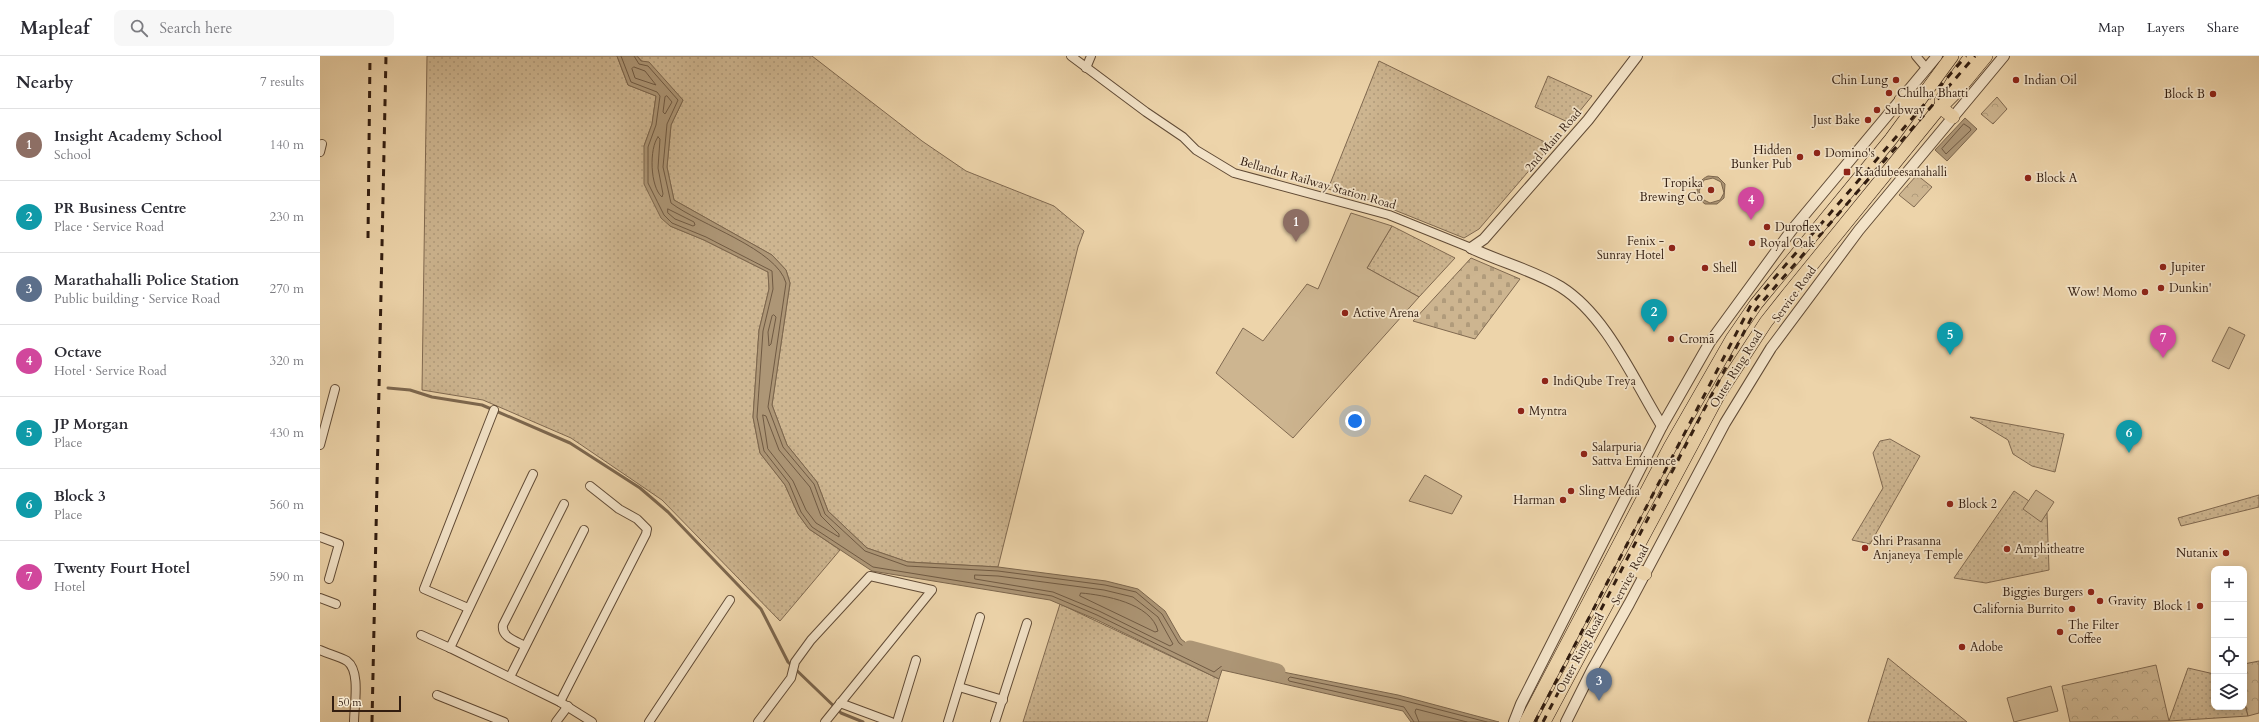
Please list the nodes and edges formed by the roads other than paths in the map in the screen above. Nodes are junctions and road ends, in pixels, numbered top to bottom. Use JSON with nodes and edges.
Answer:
{"nodes":[{"id":1,"x":1071,"y":56,"type":"edge"},
{"id":2,"x":1091,"y":56,"type":"edge"},
{"id":3,"x":1637,"y":56,"type":"edge"},
{"id":4,"x":1916,"y":56,"type":"edge"},
{"id":5,"x":1937,"y":56,"type":"edge"},
{"id":6,"x":1952,"y":56,"type":"edge"},
{"id":7,"x":1971,"y":56,"type":"edge"},
{"id":8,"x":1986,"y":56,"type":"edge"},
{"id":9,"x":2004,"y":56,"type":"edge"},
{"id":10,"x":1086,"y":68,"type":"junction"},
{"id":11,"x":1927,"y":69,"type":"junction"},
{"id":12,"x":1901,"y":100,"type":"junction"},
{"id":13,"x":1917,"y":102,"type":"junction"},
{"id":14,"x":1938,"y":109,"type":"junction"},
{"id":15,"x":1953,"y":117,"type":"junction"},
{"id":16,"x":1471,"y":248,"type":"junction"},
{"id":17,"x":335,"y":389,"type":"dead end"},
{"id":18,"x":494,"y":410,"type":"dead end"},
{"id":19,"x":1662,"y":426,"type":"junction"},
{"id":20,"x":320,"y":445,"type":"edge"},
{"id":21,"x":533,"y":474,"type":"dead end"},
{"id":22,"x":590,"y":486,"type":"dead end"},
{"id":23,"x":564,"y":504,"type":"dead end"},
{"id":24,"x":584,"y":530,"type":"dead end"},
{"id":25,"x":320,"y":537,"type":"edge"},
{"id":26,"x":1627,"y":566,"type":"junction"},
{"id":27,"x":1645,"y":574,"type":"junction"},
{"id":28,"x":329,"y":579,"type":"dead end"},
{"id":29,"x":320,"y":598,"type":"edge"},
{"id":30,"x":730,"y":600,"type":"dead end"},
{"id":31,"x":336,"y":604,"type":"dead end"},
{"id":32,"x":468,"y":608,"type":"junction"},
{"id":33,"x":980,"y":617,"type":"dead end"},
{"id":34,"x":1027,"y":623,"type":"dead end"},
{"id":35,"x":421,"y":635,"type":"dead end"},
{"id":36,"x":526,"y":646,"type":"junction"},
{"id":37,"x":450,"y":648,"type":"junction"},
{"id":38,"x":320,"y":650,"type":"edge"},
{"id":39,"x":916,"y":660,"type":"dead end"},
{"id":40,"x":510,"y":677,"type":"junction"},
{"id":41,"x":959,"y":687,"type":"junction"},
{"id":42,"x":437,"y":695,"type":"dead end"},
{"id":43,"x":1003,"y":700,"type":"junction"},
{"id":44,"x":564,"y":704,"type":"junction"},
{"id":45,"x":840,"y":704,"type":"junction"},
{"id":46,"x":354,"y":722,"type":"edge"},
{"id":47,"x":504,"y":722,"type":"edge"},
{"id":48,"x":556,"y":722,"type":"edge"},
{"id":49,"x":592,"y":722,"type":"edge"},
{"id":50,"x":649,"y":722,"type":"edge"},
{"id":51,"x":758,"y":722,"type":"edge"},
{"id":52,"x":825,"y":722,"type":"edge"},
{"id":53,"x":891,"y":722,"type":"edge"},
{"id":54,"x":897,"y":722,"type":"edge"},
{"id":55,"x":948,"y":722,"type":"edge"},
{"id":56,"x":995,"y":722,"type":"edge"},
{"id":57,"x":1514,"y":722,"type":"edge"},
{"id":58,"x":1526,"y":722,"type":"edge"},
{"id":59,"x":1544,"y":722,"type":"edge"},
{"id":60,"x":1566,"y":722,"type":"edge"}],
"edges":[{"from":1,"to":10,"type":"street","name":"Bellandur Railway Station Road"},
{"from":2,"to":10,"type":"street"},
{"from":3,"to":16,"type":"street","name":"2nd Main Road"},
{"from":4,"to":11,"type":"street"},
{"from":5,"to":11,"type":"street"},
{"from":6,"to":13,"type":"highway","name":"Outer Ring Road"},
{"from":7,"to":14,"type":"highway"},
{"from":8,"to":14,"type":"highway","name":"Outer Ring Road"},
{"from":9,"to":15,"type":"street","name":"Service Road"},
{"from":10,"to":16,"type":"street","name":"Bellandur Railway Station Road"},
{"from":11,"to":12,"type":"street"},
{"from":12,"to":13,"type":"highway"},
{"from":12,"to":19,"type":"street"},
{"from":13,"to":58,"type":"highway","name":"Outer Ring Road"},
{"from":14,"to":15,"type":"highway"},
{"from":14,"to":26,"type":"highway","name":"Outer Ring Road"},
{"from":15,"to":27,"type":"street","name":"Service Road"},
{"from":16,"to":19,"type":"street"},
{"from":17,"to":20,"type":"street"},
{"from":18,"to":32,"type":"street"},
{"from":19,"to":57,"type":"street"},
{"from":21,"to":32,"type":"street"},
{"from":22,"to":44,"type":"street"},
{"from":23,"to":36,"type":"street"},
{"from":24,"to":36,"type":"street"},
{"from":25,"to":28,"type":"street"},
{"from":26,"to":27,"type":"highway"},
{"from":26,"to":59,"type":"highway","name":"Outer Ring Road"},
{"from":27,"to":60,"type":"street","name":"Service Road"},
{"from":29,"to":31,"type":"street"},
{"from":30,"to":50,"type":"street"},
{"from":32,"to":37,"type":"street"},
{"from":33,"to":41,"type":"street"},
{"from":34,"to":43,"type":"street"},
{"from":35,"to":37,"type":"street"},
{"from":36,"to":40,"type":"street"},
{"from":37,"to":40,"type":"street"},
{"from":38,"to":46,"type":"street"},
{"from":39,"to":54,"type":"street"},
{"from":40,"to":44,"type":"street"},
{"from":41,"to":43,"type":"street"},
{"from":41,"to":55,"type":"street"},
{"from":42,"to":47,"type":"street"},
{"from":43,"to":56,"type":"street"},
{"from":44,"to":48,"type":"street"},
{"from":44,"to":49,"type":"street"},
{"from":45,"to":51,"type":"street"},
{"from":45,"to":52,"type":"street"},
{"from":45,"to":53,"type":"street"}]}
